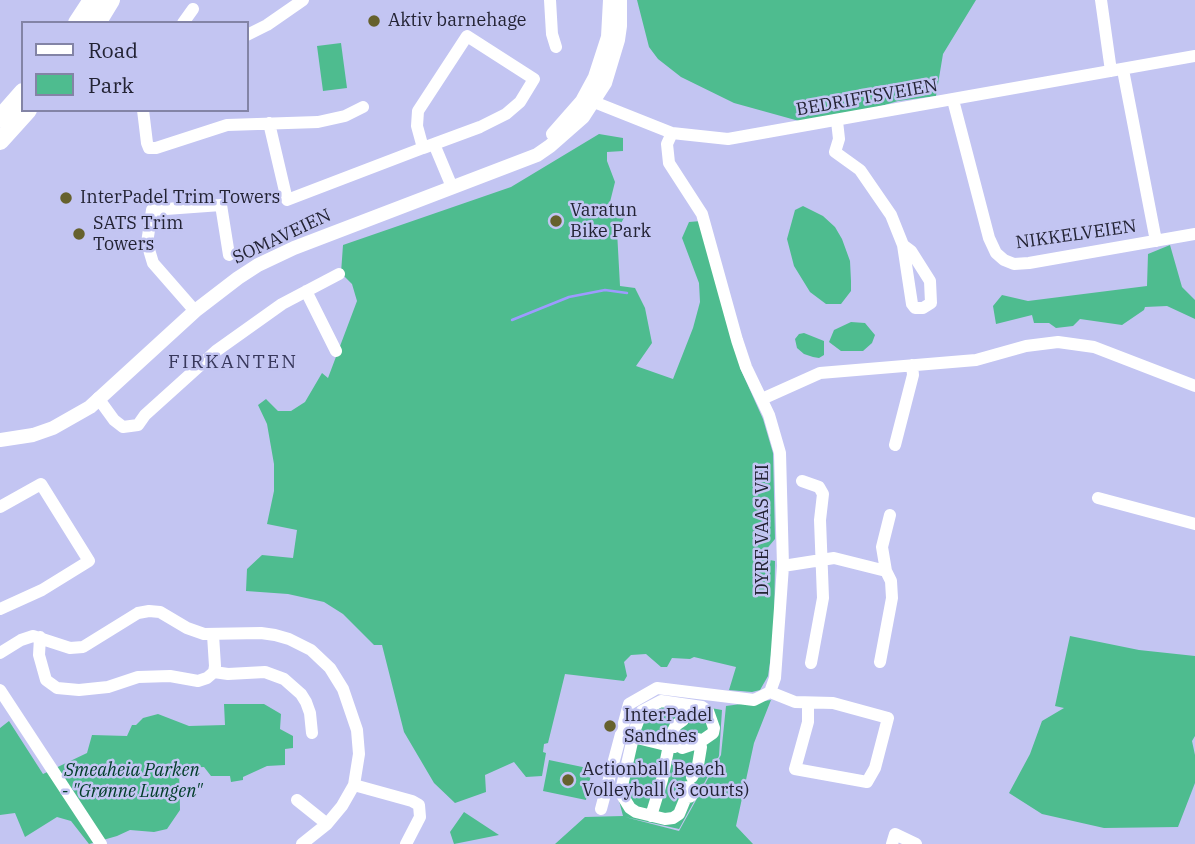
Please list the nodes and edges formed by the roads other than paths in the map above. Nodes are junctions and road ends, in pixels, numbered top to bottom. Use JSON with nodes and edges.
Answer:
{"nodes":[{"id":1,"x":92,"y":0,"type":"edge"},
{"id":2,"x":111,"y":0,"type":"edge"},
{"id":3,"x":303,"y":0,"type":"edge"},
{"id":4,"x":550,"y":0,"type":"edge"},
{"id":5,"x":610,"y":0,"type":"edge"},
{"id":6,"x":620,"y":0,"type":"edge"},
{"id":7,"x":1101,"y":0,"type":"edge"},
{"id":8,"x":194,"y":9,"type":"dead end"},
{"id":9,"x":78,"y":21,"type":"edge"},
{"id":10,"x":98,"y":21,"type":"edge"},
{"id":11,"x":185,"y":21,"type":"edge"},
{"id":12,"x":248,"y":35,"type":"edge"},
{"id":13,"x":556,"y":47,"type":"dead end"},
{"id":14,"x":1195,"y":56,"type":"edge"},
{"id":15,"x":1117,"y":71,"type":"junction"},
{"id":16,"x":21,"y":94,"type":"edge"},
{"id":17,"x":594,"y":94,"type":"junction"},
{"id":18,"x":953,"y":100,"type":"junction"},
{"id":19,"x":363,"y":107,"type":"dead end"},
{"id":20,"x":26,"y":112,"type":"edge"},
{"id":21,"x":143,"y":112,"type":"edge"},
{"id":22,"x":0,"y":118,"type":"edge"},
{"id":23,"x":836,"y":121,"type":"junction"},
{"id":24,"x":269,"y":123,"type":"junction"},
{"id":25,"x":672,"y":133,"type":"junction"},
{"id":26,"x":0,"y":141,"type":"edge"},
{"id":27,"x":428,"y":146,"type":"junction"},
{"id":28,"x":453,"y":187,"type":"junction"},
{"id":29,"x":1195,"y":234,"type":"edge"},
{"id":30,"x":1156,"y":241,"type":"junction"},
{"id":31,"x":903,"y":245,"type":"dead end"},
{"id":32,"x":229,"y":255,"type":"dead end"},
{"id":33,"x":339,"y":274,"type":"dead end"},
{"id":34,"x":306,"y":290,"type":"junction"},
{"id":35,"x":195,"y":311,"type":"junction"},
{"id":36,"x":336,"y":351,"type":"dead end"},
{"id":37,"x":912,"y":365,"type":"junction"},
{"id":38,"x":1195,"y":386,"type":"edge"},
{"id":39,"x":98,"y":398,"type":"junction"},
{"id":40,"x":762,"y":399,"type":"junction"},
{"id":41,"x":0,"y":432,"type":"edge"},
{"id":42,"x":0,"y":440,"type":"edge"},
{"id":43,"x":895,"y":445,"type":"dead end"},
{"id":44,"x":802,"y":481,"type":"dead end"},
{"id":45,"x":1098,"y":498,"type":"dead end"},
{"id":46,"x":0,"y":507,"type":"edge"},
{"id":47,"x":890,"y":515,"type":"dead end"},
{"id":48,"x":1195,"y":524,"type":"edge"},
{"id":49,"x":822,"y":560,"type":"junction"},
{"id":50,"x":783,"y":566,"type":"junction"},
{"id":51,"x":886,"y":571,"type":"junction"},
{"id":52,"x":0,"y":609,"type":"edge"},
{"id":53,"x":213,"y":635,"type":"junction"},
{"id":54,"x":40,"y":637,"type":"junction"},
{"id":55,"x":0,"y":653,"type":"edge"},
{"id":56,"x":880,"y":662,"type":"dead end"},
{"id":57,"x":811,"y":663,"type":"dead end"},
{"id":58,"x":214,"y":672,"type":"junction"},
{"id":59,"x":0,"y":690,"type":"edge"},
{"id":60,"x":770,"y":692,"type":"junction"},
{"id":61,"x":808,"y":703,"type":"junction"},
{"id":62,"x":687,"y":705,"type":"junction"},
{"id":63,"x":312,"y":733,"type":"dead end"},
{"id":64,"x":633,"y":737,"type":"junction"},
{"id":65,"x":701,"y":742,"type":"junction"},
{"id":66,"x":673,"y":748,"type":"junction"},
{"id":67,"x":354,"y":785,"type":"junction"},
{"id":68,"x":660,"y":786,"type":"junction"},
{"id":69,"x":687,"y":788,"type":"junction"},
{"id":70,"x":297,"y":800,"type":"dead end"},
{"id":71,"x":601,"y":809,"type":"dead end"},
{"id":72,"x":652,"y":816,"type":"junction"},
{"id":73,"x":327,"y":824,"type":"junction"},
{"id":74,"x":101,"y":844,"type":"edge"},
{"id":75,"x":302,"y":844,"type":"edge"},
{"id":76,"x":406,"y":844,"type":"edge"},
{"id":77,"x":892,"y":844,"type":"edge"},
{"id":78,"x":916,"y":844,"type":"edge"}],
"edges":[{"from":1,"to":9,"type":"highway"},
{"from":2,"to":10,"type":"highway"},
{"from":3,"to":12,"type":"street"},
{"from":4,"to":13,"type":"street"},
{"from":5,"to":17,"type":"main road","name":"SOMAVEIEN"},
{"from":6,"to":17,"type":"main road","name":"SOMAVEIEN"},
{"from":7,"to":15,"type":"street"},
{"from":8,"to":11,"type":"street"},
{"from":14,"to":15,"type":"street","name":"BEDRIFTSVEIEN"},
{"from":15,"to":18,"type":"street","name":"BEDRIFTSVEIEN"},
{"from":15,"to":30,"type":"street","name":"NIKKELVEIEN"},
{"from":16,"to":22,"type":"highway"},
{"from":17,"to":25,"type":"street","name":"BEDRIFTSVEIEN"},
{"from":17,"to":28,"type":"main road","name":"SOMAVEIEN"},
{"from":18,"to":23,"type":"street","name":"BEDRIFTSVEIEN"},
{"from":18,"to":30,"type":"street","name":"NIKKELVEIEN"},
{"from":19,"to":24,"type":"street"},
{"from":20,"to":26,"type":"highway"},
{"from":21,"to":24,"type":"street"},
{"from":23,"to":25,"type":"street","name":"BEDRIFTSVEIEN"},
{"from":23,"to":31,"type":"street"},
{"from":24,"to":27,"type":"street"},
{"from":25,"to":40,"type":"street","name":"DYRE VAAS VEI"},
{"from":27,"to":27,"type":"street"},
{"from":27,"to":28,"type":"street"},
{"from":28,"to":35,"type":"main road","name":"SOMAVEIEN"},
{"from":29,"to":30,"type":"street","name":"NIKKELVEIEN"},
{"from":32,"to":35,"type":"street"},
{"from":33,"to":34,"type":"street"},
{"from":34,"to":36,"type":"street"},
{"from":34,"to":39,"type":"street"},
{"from":35,"to":39,"type":"main road","name":"SOMAVEIEN"},
{"from":37,"to":38,"type":"street"},
{"from":37,"to":40,"type":"street"},
{"from":37,"to":43,"type":"street"},
{"from":39,"to":41,"type":"main road","name":"SOMAVEIEN"},
{"from":39,"to":42,"type":"main road","name":"SOMAVEIEN"},
{"from":40,"to":50,"type":"street","name":"DYRE VAAS VEI"},
{"from":44,"to":49,"type":"street"},
{"from":45,"to":48,"type":"street"},
{"from":46,"to":52,"type":"street"},
{"from":47,"to":51,"type":"street"},
{"from":49,"to":50,"type":"street"},
{"from":49,"to":51,"type":"street"},
{"from":49,"to":57,"type":"street"},
{"from":50,"to":60,"type":"street","name":"DYRE VAAS VEI"},
{"from":51,"to":56,"type":"street"},
{"from":53,"to":54,"type":"street"},
{"from":53,"to":58,"type":"street"},
{"from":53,"to":67,"type":"street"},
{"from":54,"to":55,"type":"street"},
{"from":54,"to":58,"type":"street"},
{"from":58,"to":63,"type":"street"},
{"from":59,"to":74,"type":"street"},
{"from":60,"to":61,"type":"street"},
{"from":60,"to":71,"type":"street"},
{"from":61,"to":61,"type":"street"},
{"from":62,"to":64,"type":"street"},
{"from":62,"to":65,"type":"street"},
{"from":62,"to":66,"type":"street"},
{"from":64,"to":66,"type":"street"},
{"from":64,"to":72,"type":"street"},
{"from":65,"to":66,"type":"street"},
{"from":65,"to":69,"type":"street"},
{"from":66,"to":68,"type":"street"},
{"from":67,"to":73,"type":"street"},
{"from":67,"to":76,"type":"street"},
{"from":68,"to":69,"type":"street"},
{"from":68,"to":72,"type":"street"},
{"from":69,"to":72,"type":"street"},
{"from":70,"to":73,"type":"street"},
{"from":73,"to":75,"type":"street"},
{"from":77,"to":78,"type":"street"}]}
